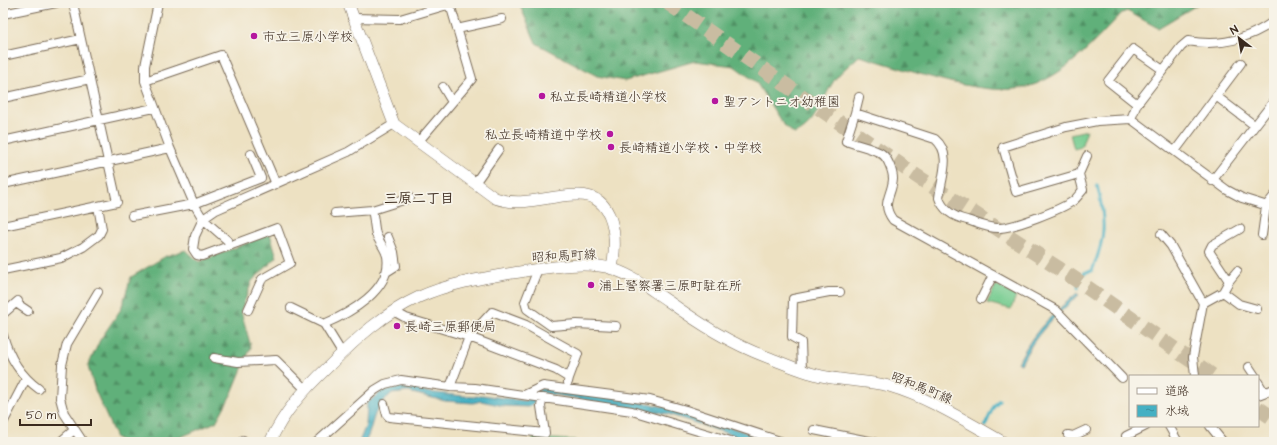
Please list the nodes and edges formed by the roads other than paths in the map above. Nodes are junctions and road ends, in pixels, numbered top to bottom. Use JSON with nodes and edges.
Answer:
{"nodes":[{"id":1,"x":56,"y":3,"type":"edge"},
{"id":2,"x":73,"y":3,"type":"edge"},
{"id":3,"x":158,"y":3,"type":"edge"},
{"id":4,"x":348,"y":3,"type":"edge"},
{"id":5,"x":449,"y":4,"type":"edge"},
{"id":6,"x":3,"y":14,"type":"edge"},
{"id":7,"x":352,"y":18,"type":"junction"},
{"id":8,"x":502,"y":19,"type":"dead end"},
{"id":9,"x":1274,"y":21,"type":"edge"},
{"id":10,"x":457,"y":29,"type":"junction"},
{"id":11,"x":81,"y":39,"type":"junction"},
{"id":12,"x":3,"y":56,"type":"edge"},
{"id":13,"x":1241,"y":63,"type":"dead end"},
{"id":14,"x":1163,"y":70,"type":"junction"},
{"id":15,"x":90,"y":79,"type":"junction"},
{"id":16,"x":145,"y":81,"type":"junction"},
{"id":17,"x":443,"y":87,"type":"dead end"},
{"id":18,"x":1216,"y":96,"type":"junction"},
{"id":19,"x":859,"y":97,"type":"dead end"},
{"id":20,"x":3,"y":98,"type":"edge"},
{"id":21,"x":1274,"y":101,"type":"edge"},
{"id":22,"x":452,"y":102,"type":"junction"},
{"id":23,"x":1137,"y":104,"type":"junction"},
{"id":24,"x":154,"y":108,"type":"junction"},
{"id":25,"x":1271,"y":112,"type":"edge"},
{"id":26,"x":855,"y":113,"type":"junction"},
{"id":27,"x":1131,"y":119,"type":"junction"},
{"id":28,"x":99,"y":120,"type":"junction"},
{"id":29,"x":394,"y":124,"type":"junction"},
{"id":30,"x":1254,"y":125,"type":"junction"},
{"id":31,"x":3,"y":141,"type":"edge"},
{"id":32,"x":419,"y":141,"type":"junction"},
{"id":33,"x":170,"y":148,"type":"junction"},
{"id":34,"x":499,"y":149,"type":"dead end"},
{"id":35,"x":1175,"y":150,"type":"junction"},
{"id":36,"x":251,"y":154,"type":"dead end"},
{"id":37,"x":1087,"y":156,"type":"dead end"},
{"id":38,"x":109,"y":161,"type":"junction"},
{"id":39,"x":1079,"y":174,"type":"junction"},
{"id":40,"x":1212,"y":181,"type":"junction"},
{"id":41,"x":475,"y":183,"type":"junction"},
{"id":42,"x":3,"y":184,"type":"edge"},
{"id":43,"x":276,"y":184,"type":"junction"},
{"id":44,"x":1274,"y":196,"type":"edge"},
{"id":45,"x":410,"y":198,"type":"dead end"},
{"id":46,"x":194,"y":204,"type":"junction"},
{"id":47,"x":98,"y":206,"type":"junction"},
{"id":48,"x":1270,"y":207,"type":"edge"},
{"id":49,"x":372,"y":210,"type":"junction"},
{"id":50,"x":335,"y":213,"type":"dead end"},
{"id":51,"x":132,"y":216,"type":"dead end"},
{"id":52,"x":203,"y":219,"type":"junction"},
{"id":53,"x":3,"y":226,"type":"edge"},
{"id":54,"x":1240,"y":229,"type":"dead end"},
{"id":55,"x":1161,"y":234,"type":"dead end"},
{"id":56,"x":1262,"y":235,"type":"dead end"},
{"id":57,"x":388,"y":237,"type":"dead end"},
{"id":58,"x":227,"y":240,"type":"dead end"},
{"id":59,"x":538,"y":269,"type":"junction"},
{"id":60,"x":612,"y":269,"type":"junction"},
{"id":61,"x":3,"y":270,"type":"edge"},
{"id":62,"x":1237,"y":271,"type":"dead end"},
{"id":63,"x":385,"y":273,"type":"junction"},
{"id":64,"x":993,"y":276,"type":"junction"},
{"id":65,"x":1229,"y":281,"type":"junction"},
{"id":66,"x":98,"y":292,"type":"dead end"},
{"id":67,"x":840,"y":292,"type":"dead end"},
{"id":68,"x":1224,"y":292,"type":"junction"},
{"id":69,"x":981,"y":298,"type":"dead end"},
{"id":70,"x":1203,"y":303,"type":"junction"},
{"id":71,"x":291,"y":308,"type":"dead end"},
{"id":72,"x":1257,"y":309,"type":"dead end"},
{"id":73,"x":248,"y":310,"type":"dead end"},
{"id":74,"x":28,"y":311,"type":"dead end"},
{"id":75,"x":393,"y":311,"type":"junction"},
{"id":76,"x":3,"y":314,"type":"edge"},
{"id":77,"x":324,"y":324,"type":"junction"},
{"id":78,"x":616,"y":326,"type":"dead end"},
{"id":79,"x":3,"y":335,"type":"edge"},
{"id":80,"x":469,"y":337,"type":"junction"},
{"id":81,"x":342,"y":353,"type":"junction"},
{"id":82,"x":214,"y":358,"type":"dead end"},
{"id":83,"x":1249,"y":367,"type":"dead end"},
{"id":84,"x":802,"y":370,"type":"junction"},
{"id":85,"x":1195,"y":375,"type":"edge"},
{"id":86,"x":1254,"y":375,"type":"edge"},
{"id":87,"x":569,"y":378,"type":"junction"},
{"id":88,"x":1122,"y":378,"type":"dead end"},
{"id":89,"x":26,"y":379,"type":"junction"},
{"id":90,"x":450,"y":387,"type":"junction"},
{"id":91,"x":568,"y":388,"type":"junction"},
{"id":92,"x":1274,"y":388,"type":"edge"},
{"id":93,"x":305,"y":389,"type":"junction"},
{"id":94,"x":39,"y":390,"type":"dead end"},
{"id":95,"x":1261,"y":394,"type":"edge"},
{"id":96,"x":527,"y":396,"type":"junction"},
{"id":97,"x":542,"y":398,"type":"junction"},
{"id":98,"x":384,"y":404,"type":"dead end"},
{"id":99,"x":3,"y":423,"type":"edge"},
{"id":100,"x":1144,"y":427,"type":"edge"},
{"id":101,"x":1170,"y":427,"type":"edge"},
{"id":102,"x":1211,"y":427,"type":"edge"},
{"id":103,"x":74,"y":430,"type":"junction"},
{"id":104,"x":814,"y":430,"type":"dead end"},
{"id":105,"x":1086,"y":430,"type":"dead end"},
{"id":106,"x":1071,"y":438,"type":"edge"},
{"id":107,"x":60,"y":442,"type":"edge"},
{"id":108,"x":83,"y":442,"type":"edge"},
{"id":109,"x":270,"y":442,"type":"edge"},
{"id":110,"x":317,"y":442,"type":"edge"},
{"id":111,"x":734,"y":442,"type":"edge"},
{"id":112,"x":784,"y":442,"type":"edge"},
{"id":113,"x":874,"y":442,"type":"edge"},
{"id":114,"x":1003,"y":442,"type":"edge"},
{"id":115,"x":1128,"y":442,"type":"edge"},
{"id":116,"x":1178,"y":442,"type":"edge"},
{"id":117,"x":1224,"y":442,"type":"edge"}],
"edges":[{"from":1,"to":6,"type":"street"},
{"from":2,"to":11,"type":"street"},
{"from":3,"to":16,"type":"street"},
{"from":4,"to":7,"type":"main road"},
{"from":5,"to":7,"type":"street"},
{"from":5,"to":10,"type":"street"},
{"from":7,"to":29,"type":"main road"},
{"from":8,"to":10,"type":"street"},
{"from":9,"to":14,"type":"street"},
{"from":10,"to":22,"type":"street"},
{"from":11,"to":12,"type":"street"},
{"from":11,"to":15,"type":"street"},
{"from":13,"to":18,"type":"street"},
{"from":14,"to":23,"type":"street"},
{"from":14,"to":23,"type":"street"},
{"from":15,"to":20,"type":"street"},
{"from":15,"to":28,"type":"street"},
{"from":16,"to":24,"type":"street"},
{"from":16,"to":43,"type":"street"},
{"from":17,"to":22,"type":"street"},
{"from":18,"to":30,"type":"street"},
{"from":18,"to":35,"type":"street"},
{"from":19,"to":26,"type":"street"},
{"from":21,"to":25,"type":"street"},
{"from":22,"to":32,"type":"street"},
{"from":23,"to":27,"type":"street"},
{"from":24,"to":28,"type":"street"},
{"from":24,"to":33,"type":"street"},
{"from":25,"to":30,"type":"street"},
{"from":26,"to":39,"type":"street"},
{"from":26,"to":64,"type":"street"},
{"from":27,"to":35,"type":"street"},
{"from":27,"to":39,"type":"street"},
{"from":28,"to":31,"type":"street"},
{"from":28,"to":38,"type":"street"},
{"from":29,"to":32,"type":"main road"},
{"from":29,"to":43,"type":"street"},
{"from":30,"to":40,"type":"street"},
{"from":32,"to":41,"type":"main road"},
{"from":33,"to":38,"type":"street"},
{"from":33,"to":46,"type":"street"},
{"from":34,"to":41,"type":"street"},
{"from":35,"to":40,"type":"street"},
{"from":36,"to":46,"type":"street"},
{"from":37,"to":39,"type":"street"},
{"from":38,"to":42,"type":"street"},
{"from":38,"to":47,"type":"street"},
{"from":40,"to":48,"type":"street"},
{"from":41,"to":60,"type":"main road"},
{"from":43,"to":52,"type":"street"},
{"from":44,"to":48,"type":"street"},
{"from":45,"to":49,"type":"street"},
{"from":46,"to":51,"type":"street"},
{"from":46,"to":52,"type":"street"},
{"from":47,"to":53,"type":"street"},
{"from":47,"to":61,"type":"street"},
{"from":48,"to":56,"type":"street"},
{"from":49,"to":50,"type":"street"},
{"from":49,"to":63,"type":"street"},
{"from":52,"to":58,"type":"street"},
{"from":52,"to":73,"type":"street"},
{"from":54,"to":65,"type":"street"},
{"from":55,"to":70,"type":"street"},
{"from":57,"to":63,"type":"street"},
{"from":59,"to":60,"type":"main road","name":"昭和馬町線"},
{"from":59,"to":75,"type":"main road","name":"昭和馬町線"},
{"from":59,"to":78,"type":"street"},
{"from":60,"to":84,"type":"main road","name":"昭和馬町線"},
{"from":62,"to":65,"type":"street"},
{"from":63,"to":77,"type":"street"},
{"from":64,"to":69,"type":"street"},
{"from":64,"to":88,"type":"street"},
{"from":65,"to":68,"type":"street"},
{"from":66,"to":103,"type":"street"},
{"from":67,"to":84,"type":"street"},
{"from":68,"to":70,"type":"street"},
{"from":68,"to":72,"type":"street"},
{"from":70,"to":85,"type":"street"},
{"from":71,"to":77,"type":"street"},
{"from":74,"to":76,"type":"street"},
{"from":75,"to":80,"type":"street"},
{"from":75,"to":81,"type":"main road","name":"昭和馬町線"},
{"from":77,"to":81,"type":"street"},
{"from":79,"to":89,"type":"street"},
{"from":80,"to":87,"type":"street"},
{"from":80,"to":87,"type":"street"},
{"from":80,"to":90,"type":"street"},
{"from":81,"to":93,"type":"main road","name":"昭和馬町線"},
{"from":82,"to":93,"type":"street"},
{"from":83,"to":86,"type":"street"},
{"from":84,"to":114,"type":"main road","name":"昭和馬町線"},
{"from":87,"to":91,"type":"street"},
{"from":89,"to":94,"type":"street"},
{"from":89,"to":99,"type":"street"},
{"from":90,"to":96,"type":"street"},
{"from":90,"to":110,"type":"street"},
{"from":91,"to":96,"type":"street"},
{"from":91,"to":112,"type":"street"},
{"from":92,"to":95,"type":"street"},
{"from":93,"to":109,"type":"main road","name":"昭和馬町線"},
{"from":96,"to":97,"type":"street"},
{"from":97,"to":98,"type":"street"},
{"from":97,"to":111,"type":"street"},
{"from":100,"to":115,"type":"street"},
{"from":101,"to":116,"type":"street"},
{"from":102,"to":117,"type":"street"},
{"from":103,"to":107,"type":"street"},
{"from":103,"to":108,"type":"street"},
{"from":104,"to":113,"type":"street"},
{"from":105,"to":106,"type":"street"}]}
